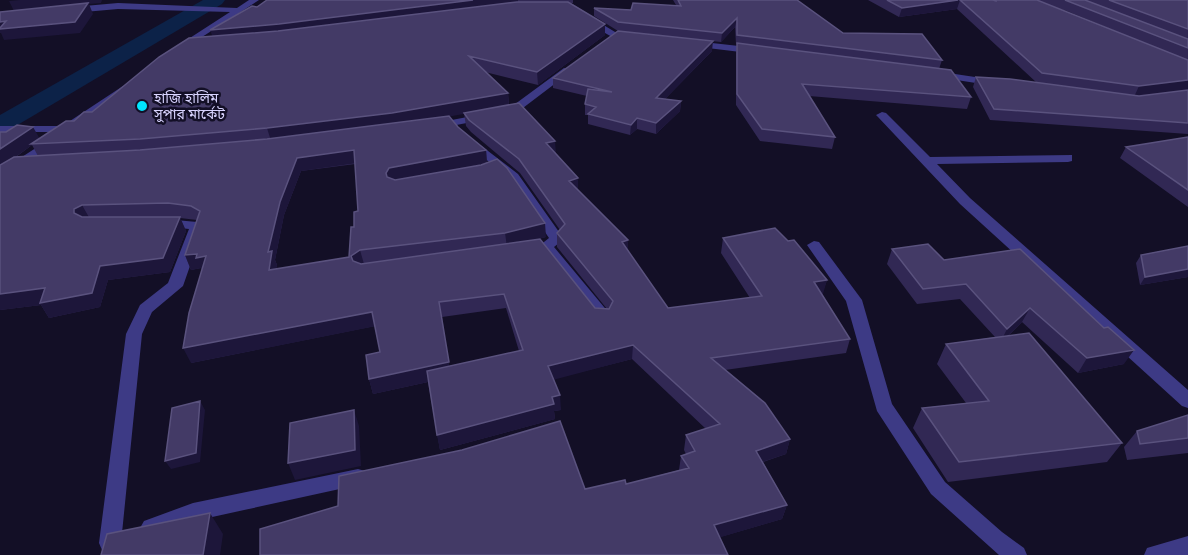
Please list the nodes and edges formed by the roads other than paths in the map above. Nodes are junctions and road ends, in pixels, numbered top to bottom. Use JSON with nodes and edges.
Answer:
{"nodes":[{"id":1,"x":255,"y":0,"type":"edge"},
{"id":2,"x":65,"y":10,"type":"edge"},
{"id":3,"x":237,"y":10,"type":"junction"},
{"id":4,"x":581,"y":15,"type":"edge"},
{"id":5,"x":615,"y":35,"type":"junction"},
{"id":6,"x":626,"y":37,"type":"edge"},
{"id":7,"x":605,"y":42,"type":"edge"},
{"id":8,"x":209,"y":43,"type":"edge"},
{"id":9,"x":684,"y":43,"type":"edge"},
{"id":10,"x":765,"y":52,"type":"edge"},
{"id":11,"x":577,"y":63,"type":"edge"},
{"id":12,"x":929,"y":73,"type":"edge"},
{"id":13,"x":129,"y":84,"type":"edge"},
{"id":14,"x":1006,"y":85,"type":"edge"},
{"id":15,"x":531,"y":108,"type":"dead end"},
{"id":16,"x":510,"y":112,"type":"junction"},
{"id":17,"x":882,"y":115,"type":"dead end"},
{"id":18,"x":455,"y":122,"type":"junction"},
{"id":19,"x":419,"y":128,"type":"edge"},
{"id":20,"x":0,"y":129,"type":"edge"},
{"id":21,"x":66,"y":129,"type":"junction"},
{"id":22,"x":1068,"y":159,"type":"dead end"},
{"id":23,"x":926,"y":161,"type":"junction"},
{"id":24,"x":43,"y":163,"type":"edge"},
{"id":25,"x":21,"y":164,"type":"junction"},
{"id":26,"x":499,"y":166,"type":"junction"},
{"id":27,"x":482,"y":172,"type":"edge"},
{"id":28,"x":0,"y":177,"type":"edge"},
{"id":29,"x":153,"y":224,"type":"edge"},
{"id":30,"x":814,"y":245,"type":"dead end"},
{"id":31,"x":546,"y":246,"type":"junction"},
{"id":32,"x":527,"y":249,"type":"edge"},
{"id":33,"x":603,"y":317,"type":"edge"},
{"id":34,"x":1188,"y":401,"type":"edge"},
{"id":35,"x":373,"y":474,"type":"edge"},
{"id":36,"x":1188,"y":546,"type":"edge"},
{"id":37,"x":107,"y":549,"type":"edge"},
{"id":38,"x":1016,"y":555,"type":"edge"},
{"id":39,"x":1155,"y":555,"type":"edge"}],
"edges":[{"from":1,"to":3,"type":"street"},
{"from":2,"to":3,"type":"street"},
{"from":3,"to":8,"type":"street"},
{"from":4,"to":5,"type":"street"},
{"from":5,"to":6,"type":"street"},
{"from":5,"to":7,"type":"street"},
{"from":9,"to":10,"type":"street"},
{"from":11,"to":16,"type":"street"},
{"from":12,"to":14,"type":"street"},
{"from":13,"to":21,"type":"street"},
{"from":15,"to":16,"type":"street"},
{"from":16,"to":18,"type":"street"},
{"from":17,"to":23,"type":"street"},
{"from":18,"to":19,"type":"street"},
{"from":18,"to":26,"type":"street"},
{"from":20,"to":21,"type":"street"},
{"from":21,"to":25,"type":"street"},
{"from":22,"to":23,"type":"street"},
{"from":23,"to":34,"type":"street"},
{"from":24,"to":25,"type":"street"},
{"from":25,"to":28,"type":"street"},
{"from":26,"to":27,"type":"street"},
{"from":26,"to":31,"type":"street"},
{"from":29,"to":37,"type":"street"},
{"from":30,"to":38,"type":"street"},
{"from":31,"to":32,"type":"street"},
{"from":31,"to":33,"type":"street"},
{"from":35,"to":37,"type":"street"},
{"from":36,"to":39,"type":"street"}]}
